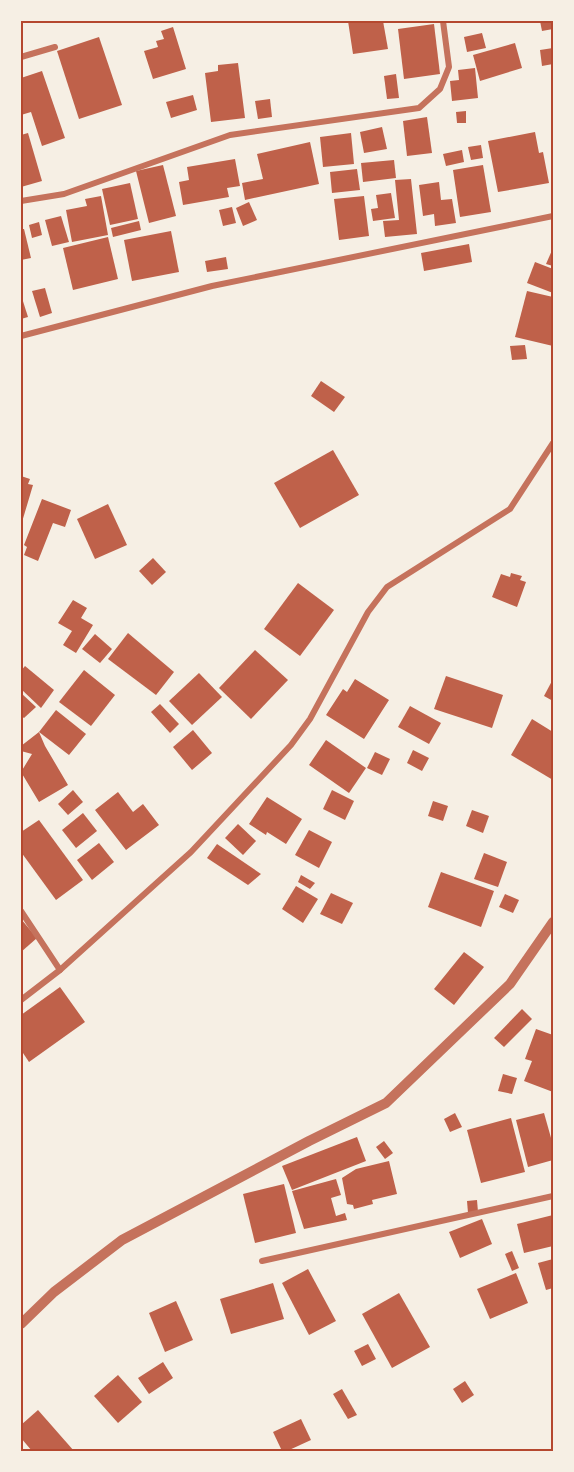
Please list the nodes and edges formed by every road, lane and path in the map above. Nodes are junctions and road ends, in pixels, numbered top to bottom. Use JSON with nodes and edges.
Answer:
{"nodes":[{"id":1,"x":443,"y":21,"type":"edge"},
{"id":2,"x":55,"y":47,"type":"dead end"},
{"id":3,"x":21,"y":57,"type":"edge"},
{"id":4,"x":21,"y":201,"type":"edge"},
{"id":5,"x":553,"y":216,"type":"edge"},
{"id":6,"x":21,"y":336,"type":"edge"},
{"id":7,"x":553,"y":443,"type":"edge"},
{"id":8,"x":21,"y":911,"type":"edge"},
{"id":9,"x":553,"y":922,"type":"edge"},
{"id":10,"x":60,"y":970,"type":"junction"},
{"id":11,"x":21,"y":1000,"type":"edge"},
{"id":12,"x":553,"y":1196,"type":"edge"},
{"id":13,"x":262,"y":1261,"type":"dead end"},
{"id":14,"x":21,"y":1324,"type":"edge"}],
"edges":[{"from":1,"to":4,"type":"street"},
{"from":2,"to":3,"type":"street"},
{"from":5,"to":6,"type":"street"},
{"from":7,"to":10,"type":"street"},
{"from":8,"to":10,"type":"street"},
{"from":9,"to":14,"type":"street"},
{"from":10,"to":11,"type":"street"},
{"from":12,"to":13,"type":"street"}]}
